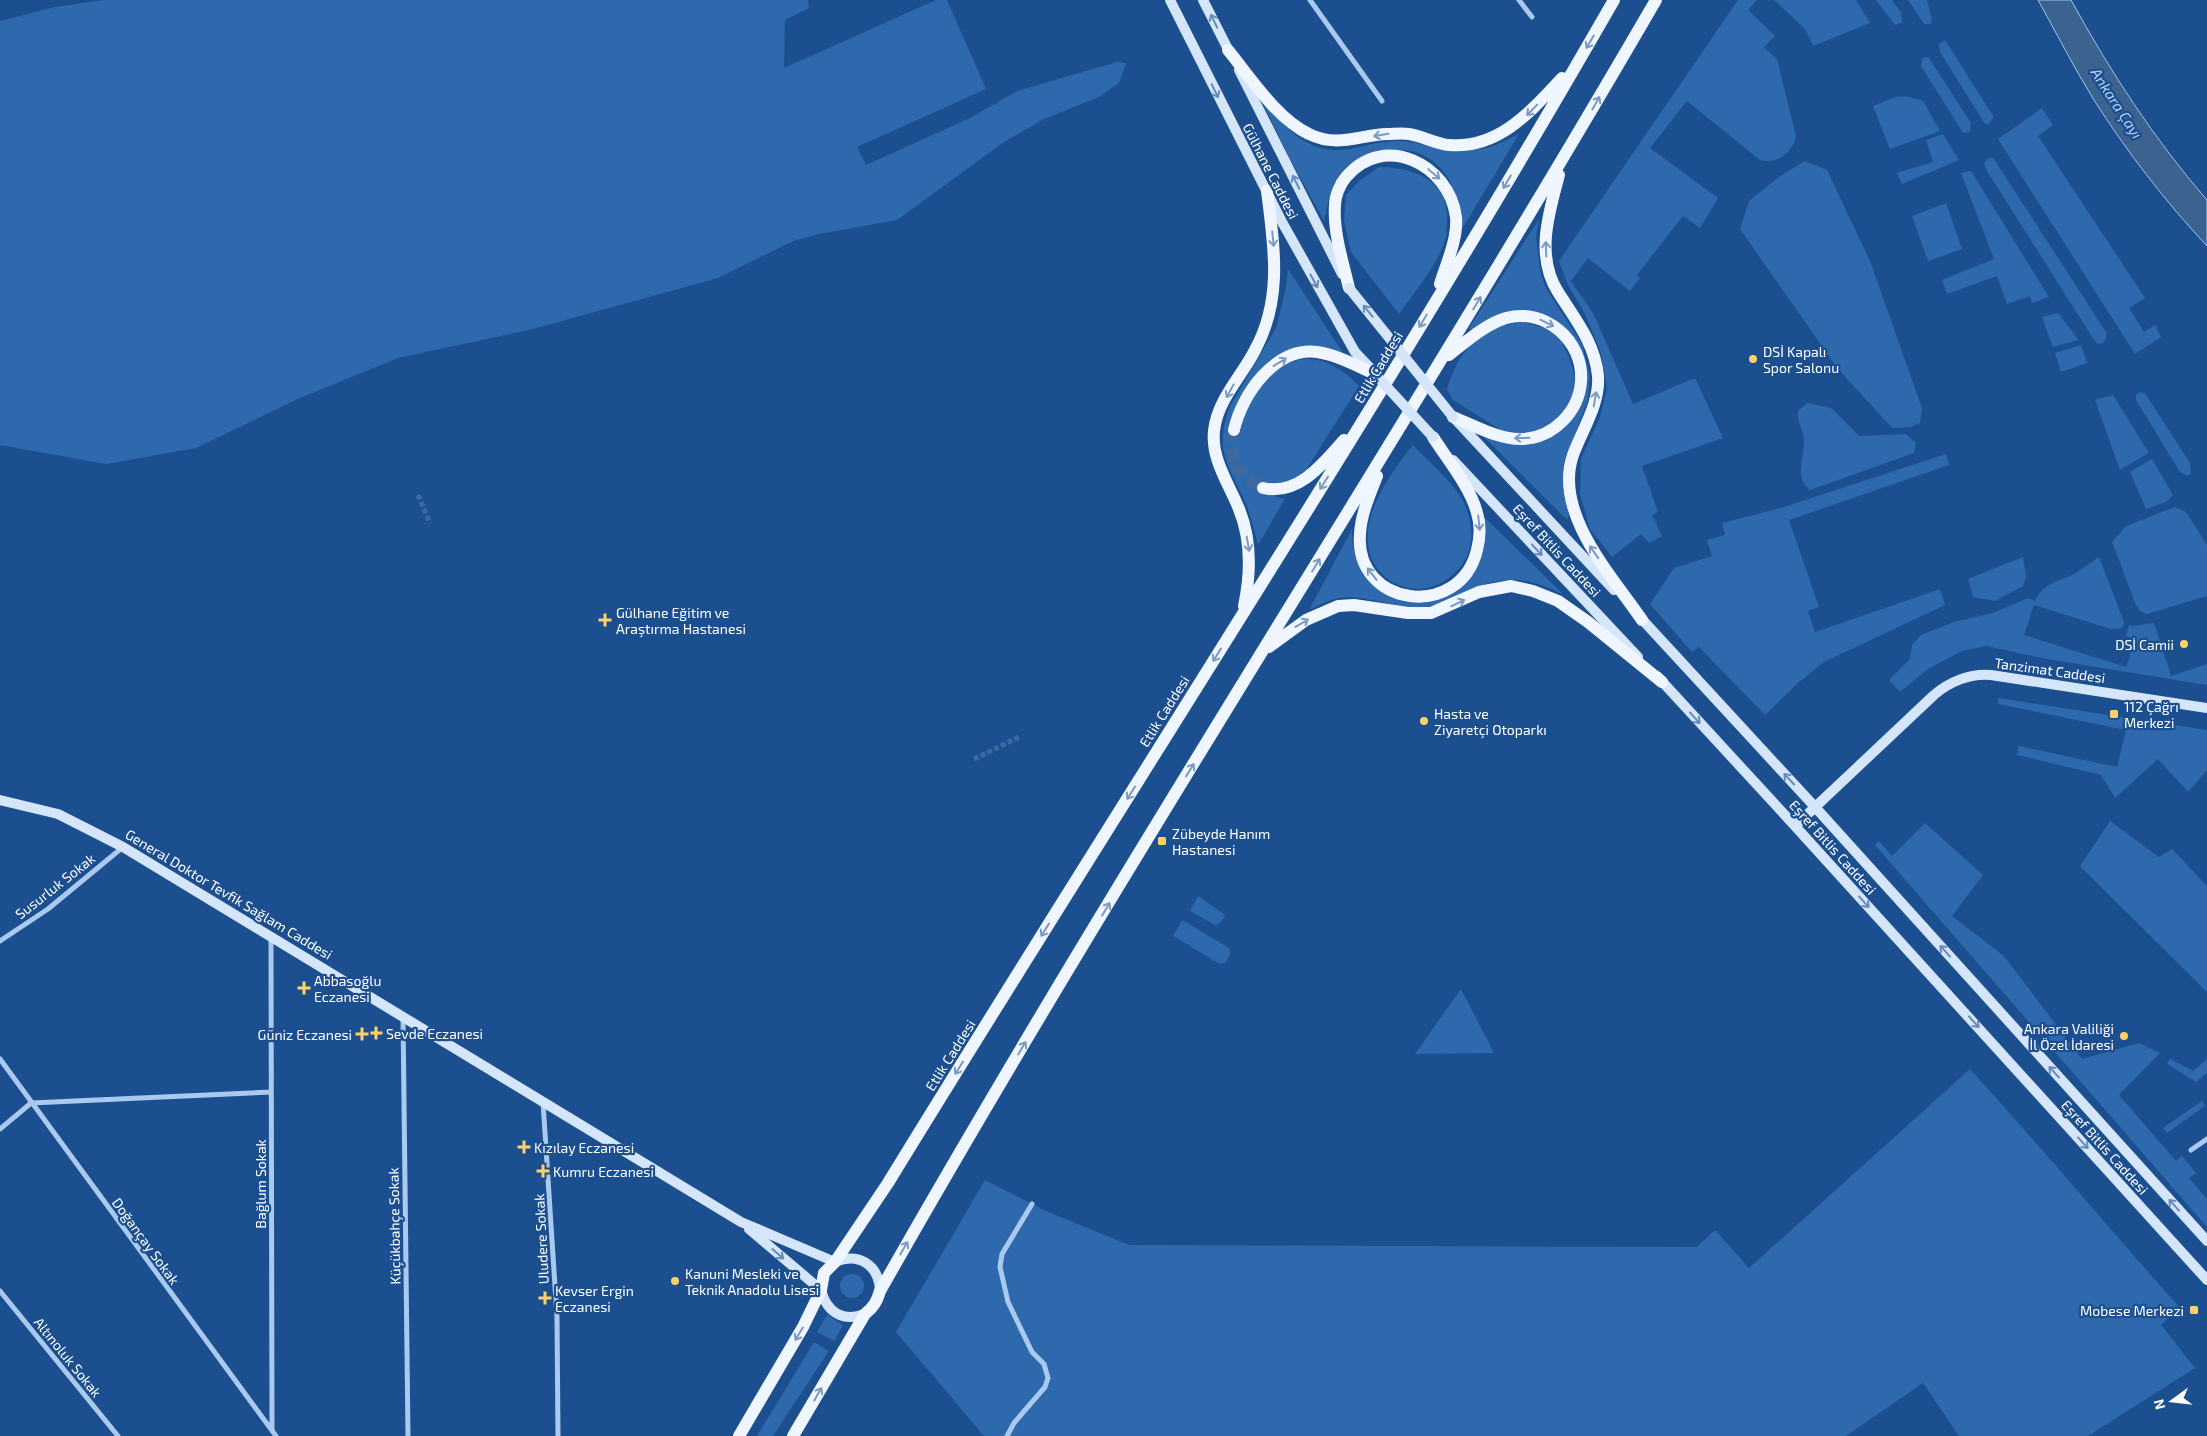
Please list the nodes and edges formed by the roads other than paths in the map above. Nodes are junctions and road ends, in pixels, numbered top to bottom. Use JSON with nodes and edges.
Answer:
{"nodes":[{"id":1,"x":1170,"y":0,"type":"edge"},
{"id":2,"x":1204,"y":0,"type":"edge"},
{"id":3,"x":1310,"y":0,"type":"edge"},
{"id":4,"x":1519,"y":0,"type":"edge"},
{"id":5,"x":1614,"y":0,"type":"edge"},
{"id":6,"x":1656,"y":0,"type":"edge"},
{"id":7,"x":1532,"y":16,"type":"dead end"},
{"id":8,"x":1228,"y":50,"type":"junction"},
{"id":9,"x":1578,"y":62,"type":"junction"},
{"id":10,"x":1382,"y":102,"type":"dead end"},
{"id":11,"x":1563,"y":160,"type":"junction"},
{"id":12,"x":1267,"y":191,"type":"junction"},
{"id":13,"x":1349,"y":288,"type":"junction"},
{"id":14,"x":1434,"y":303,"type":"junction"},
{"id":15,"x":1443,"y":360,"type":"junction"},
{"id":16,"x":1375,"y":374,"type":"junction"},
{"id":17,"x":1368,"y":412,"type":"junction"},
{"id":18,"x":1453,"y":417,"type":"junction"},
{"id":19,"x":1234,"y":430,"type":"tunnel mouth"},
{"id":20,"x":1433,"y":437,"type":"junction"},
{"id":21,"x":1388,"y":448,"type":"junction"},
{"id":22,"x":1263,"y":488,"type":"tunnel mouth"},
{"id":23,"x":1243,"y":613,"type":"junction"},
{"id":24,"x":1642,"y":620,"type":"junction"},
{"id":25,"x":1263,"y":651,"type":"junction"},
{"id":26,"x":1662,"y":682,"type":"junction"},
{"id":27,"x":2207,"y":708,"type":"edge"},
{"id":28,"x":0,"y":800,"type":"edge"},
{"id":29,"x":1816,"y":808,"type":"junction"},
{"id":30,"x":1795,"y":826,"type":"junction"},
{"id":31,"x":123,"y":847,"type":"junction"},
{"id":32,"x":271,"y":936,"type":"junction"},
{"id":33,"x":0,"y":941,"type":"edge"},
{"id":34,"x":403,"y":1015,"type":"junction"},
{"id":35,"x":0,"y":1059,"type":"edge"},
{"id":36,"x":271,"y":1092,"type":"junction"},
{"id":37,"x":543,"y":1102,"type":"junction"},
{"id":38,"x":31,"y":1104,"type":"junction"},
{"id":39,"x":0,"y":1129,"type":"edge"},
{"id":40,"x":2207,"y":1139,"type":"edge"},
{"id":41,"x":2191,"y":1150,"type":"dead end"},
{"id":42,"x":1032,"y":1204,"type":"dead end"},
{"id":43,"x":741,"y":1222,"type":"junction"},
{"id":44,"x":2207,"y":1242,"type":"edge"},
{"id":45,"x":835,"y":1262,"type":"junction"},
{"id":46,"x":2207,"y":1280,"type":"edge"},
{"id":47,"x":820,"y":1290,"type":"junction"},
{"id":48,"x":0,"y":1291,"type":"edge"},
{"id":49,"x":880,"y":1291,"type":"junction"},
{"id":50,"x":865,"y":1314,"type":"junction"},
{"id":51,"x":274,"y":1434,"type":"edge"},
{"id":52,"x":118,"y":1436,"type":"edge"},
{"id":53,"x":408,"y":1436,"type":"edge"},
{"id":54,"x":558,"y":1436,"type":"edge"},
{"id":55,"x":739,"y":1436,"type":"edge"},
{"id":56,"x":793,"y":1436,"type":"edge"},
{"id":57,"x":1007,"y":1436,"type":"edge"}],
"edges":[{"from":1,"to":12,"type":"main road","name":"Gülhane Caddesi","one_way":true},
{"from":8,"to":2,"type":"main road","name":"Gülhane Caddesi","one_way":true},
{"from":3,"to":10,"type":"street"},
{"from":4,"to":7,"type":"street"},
{"from":5,"to":9,"type":"main road","name":"Etlik Caddesi","one_way":true},
{"from":11,"to":6,"type":"main road","one_way":true},
{"from":9,"to":8,"type":"main road","one_way":true},
{"from":13,"to":8,"type":"main road","name":"Gülhane Caddesi","one_way":true},
{"from":9,"to":14,"type":"main road","name":"Etlik Caddesi","one_way":true},
{"from":15,"to":11,"type":"main road","one_way":true},
{"from":24,"to":11,"type":"main road","one_way":true},
{"from":12,"to":16,"type":"main road","name":"Gülhane Caddesi","one_way":true},
{"from":12,"to":23,"type":"main road","one_way":true},
{"from":13,"to":14,"type":"main road","one_way":true},
{"from":18,"to":13,"type":"main road","name":"Gülhane Caddesi","one_way":true,"bridge":true},
{"from":14,"to":17,"type":"main road","name":"Etlik Caddesi","one_way":true},
{"from":15,"to":18,"type":"main road","one_way":true},
{"from":15,"to":21,"type":"main road"},
{"from":19,"to":16,"type":"main road","one_way":true},
{"from":16,"to":20,"type":"main road","name":"Eşref Bitlis Caddesi","bridge":true},
{"from":17,"to":22,"type":"main road"},
{"from":17,"to":23,"type":"main road","name":"Etlik Caddesi","one_way":true},
{"from":18,"to":24,"type":"main road","name":"Eşref Bitlis Caddesi"},
{"from":20,"to":21,"type":"main road","one_way":true},
{"from":20,"to":26,"type":"main road","name":"Eşref Bitlis Caddesi","one_way":true},
{"from":25,"to":21,"type":"main road","one_way":true},
{"from":23,"to":45,"type":"main road","name":"Etlik Caddesi","one_way":true},
{"from":29,"to":24,"type":"main road","name":"Eşref Bitlis Caddesi","one_way":true},
{"from":25,"to":26,"type":"main road","one_way":true},
{"from":49,"to":25,"type":"main road","one_way":true},
{"from":26,"to":30,"type":"main road","name":"Eşref Bitlis Caddesi","one_way":true},
{"from":27,"to":29,"type":"main road","name":"Tanzimat Caddesi"},
{"from":28,"to":31,"type":"main road","name":"General Doktor Tevfik Sağlam Caddesi"},
{"from":29,"to":30,"type":"main road","name":"Tanzimat Caddesi"},
{"from":44,"to":29,"type":"main road","name":"Eşref Bitlis Caddesi","one_way":true},
{"from":30,"to":46,"type":"main road","name":"Eşref Bitlis Caddesi","one_way":true},
{"from":31,"to":32,"type":"main road","name":"General Doktor Tevfik Sağlam Caddesi"},
{"from":31,"to":33,"type":"street","name":"Susurluk Sokak"},
{"from":32,"to":34,"type":"main road","name":"General Doktor Tevfik Sağlam Caddesi"},
{"from":32,"to":36,"type":"street","name":"Bağlum Sokak"},
{"from":34,"to":37,"type":"main road","name":"General Doktor Tevfik Sağlam Caddesi"},
{"from":34,"to":53,"type":"street","name":"Küçükbahçe Sokak"},
{"from":35,"to":38,"type":"street","name":"Doğançay Sokak"},
{"from":36,"to":38,"type":"street"},
{"from":36,"to":51,"type":"street","name":"Bağlum Sokak"},
{"from":37,"to":43,"type":"main road","name":"General Doktor Tevfik Sağlam Caddesi"},
{"from":37,"to":54,"type":"street","name":"Uludere Sokak"},
{"from":38,"to":39,"type":"street"},
{"from":38,"to":51,"type":"street","name":"Doğançay Sokak"},
{"from":40,"to":41,"type":"street"},
{"from":42,"to":57,"type":"street"},
{"from":43,"to":45,"type":"main road","name":"General Doktor Tevfik Sağlam Caddesi"},
{"from":43,"to":47,"type":"main road","name":"General Doktor Tevfik Sağlam Caddesi","one_way":true},
{"from":45,"to":47,"type":"main road","name":"Etlik Caddesi"},
{"from":45,"to":49,"type":"main road"},
{"from":47,"to":50,"type":"main road"},
{"from":47,"to":55,"type":"main road","name":"Etlik Caddesi","one_way":true},
{"from":48,"to":52,"type":"street","name":"Altınoluk Sokak"},
{"from":49,"to":50,"type":"main road"},
{"from":56,"to":50,"type":"main road","one_way":true}]}
